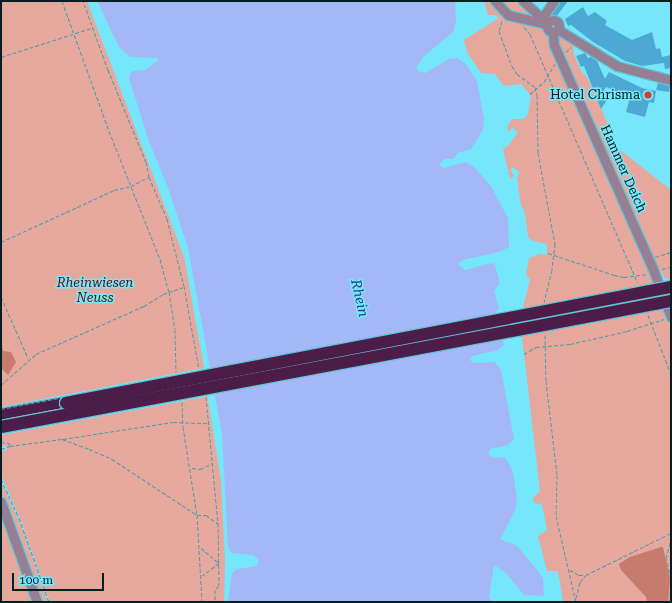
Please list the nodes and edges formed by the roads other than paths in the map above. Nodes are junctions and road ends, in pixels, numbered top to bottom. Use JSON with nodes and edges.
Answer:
{"nodes":[{"id":1,"x":495,"y":1,"type":"edge"},
{"id":2,"x":523,"y":1,"type":"edge"},
{"id":3,"x":554,"y":1,"type":"edge"},
{"id":4,"x":544,"y":22,"type":"junction"},
{"id":5,"x":556,"y":31,"type":"junction"},
{"id":6,"x":671,"y":80,"type":"edge"},
{"id":7,"x":670,"y":287,"type":"edge"},
{"id":8,"x":671,"y":301,"type":"edge"},
{"id":9,"x":669,"y":318,"type":"edge"},
{"id":10,"x":1,"y":415,"type":"edge"},
{"id":11,"x":1,"y":428,"type":"edge"},
{"id":12,"x":2,"y":506,"type":"edge"},
{"id":13,"x":37,"y":602,"type":"edge"}],
"edges":[{"from":1,"to":4,"type":"street"},
{"from":2,"to":4,"type":"street"},
{"from":3,"to":4,"type":"street"},
{"from":4,"to":5,"type":"street"},
{"from":5,"to":6,"type":"street"},
{"from":5,"to":9,"type":"street","name":"Hammer Deich"},
{"from":7,"to":10,"type":"highway","bridge":true},
{"from":8,"to":11,"type":"highway","bridge":true},
{"from":12,"to":13,"type":"street"}]}
